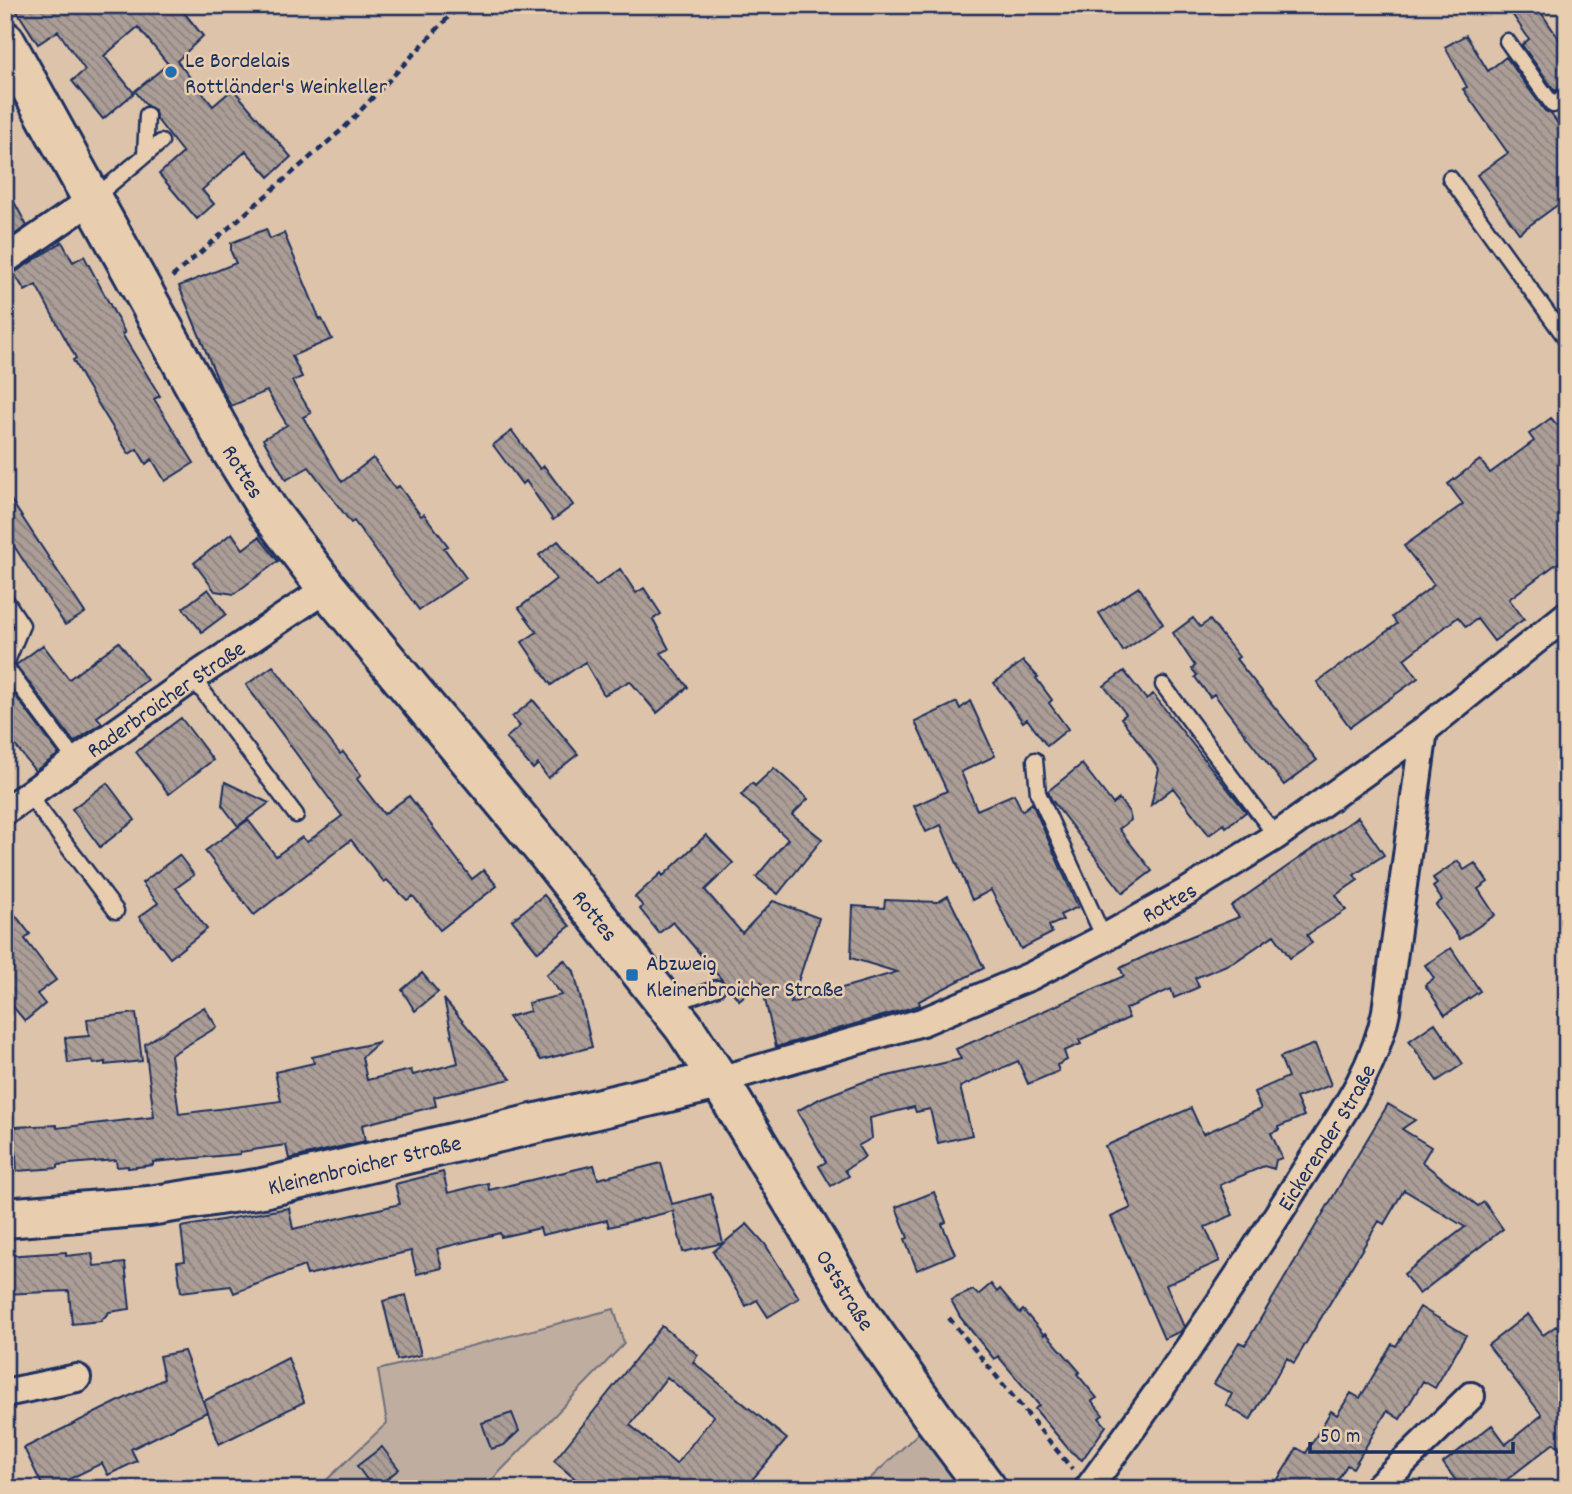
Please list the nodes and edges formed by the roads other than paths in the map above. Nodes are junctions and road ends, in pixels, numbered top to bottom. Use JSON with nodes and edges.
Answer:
{"nodes":[{"id":1,"x":5,"y":41,"type":"edge"},
{"id":2,"x":1507,"y":41,"type":"dead end"},
{"id":3,"x":1567,"y":94,"type":"edge"},
{"id":4,"x":147,"y":115,"type":"dead end"},
{"id":5,"x":161,"y":142,"type":"dead end"},
{"id":6,"x":145,"y":155,"type":"junction"},
{"id":7,"x":1450,"y":178,"type":"dead end"},
{"id":8,"x":93,"y":199,"type":"junction"},
{"id":9,"x":5,"y":260,"type":"edge"},
{"id":10,"x":1567,"y":340,"type":"edge"},
{"id":11,"x":327,"y":587,"type":"junction"},
{"id":12,"x":5,"y":599,"type":"edge"},
{"id":13,"x":1567,"y":615,"type":"edge"},
{"id":14,"x":5,"y":666,"type":"edge"},
{"id":15,"x":193,"y":677,"type":"junction"},
{"id":16,"x":1163,"y":685,"type":"dead end"},
{"id":17,"x":1424,"y":730,"type":"junction"},
{"id":18,"x":1035,"y":760,"type":"dead end"},
{"id":19,"x":76,"y":761,"type":"junction"},
{"id":20,"x":29,"y":795,"type":"junction"},
{"id":21,"x":5,"y":811,"type":"edge"},
{"id":22,"x":296,"y":815,"type":"dead end"},
{"id":23,"x":1276,"y":836,"type":"junction"},
{"id":24,"x":116,"y":911,"type":"dead end"},
{"id":25,"x":1104,"y":938,"type":"junction"},
{"id":26,"x":717,"y":988,"type":"dead end"},
{"id":27,"x":667,"y":1005,"type":"junction"},
{"id":28,"x":719,"y":1080,"type":"junction"},
{"id":29,"x":5,"y":1218,"type":"edge"},
{"id":30,"x":77,"y":1378,"type":"dead end"},
{"id":31,"x":5,"y":1393,"type":"edge"},
{"id":32,"x":1471,"y":1396,"type":"dead end"},
{"id":33,"x":987,"y":1489,"type":"edge"},
{"id":34,"x":1088,"y":1489,"type":"edge"},
{"id":35,"x":1376,"y":1489,"type":"edge"}],
"edges":[{"from":1,"to":8,"type":"street","name":"Rottes"},
{"from":2,"to":3,"type":"lane"},
{"from":4,"to":6,"type":"lane"},
{"from":5,"to":6,"type":"lane"},
{"from":6,"to":8,"type":"lane"},
{"from":7,"to":10,"type":"lane"},
{"from":8,"to":9,"type":"street"},
{"from":8,"to":11,"type":"street","name":"Rottes"},
{"from":11,"to":15,"type":"street","name":"Raderbroicher Straße"},
{"from":11,"to":27,"type":"street","name":"Rottes"},
{"from":12,"to":14,"type":"lane"},
{"from":13,"to":17,"type":"street","name":"Rottes"},
{"from":14,"to":19,"type":"lane"},
{"from":15,"to":19,"type":"street","name":"Raderbroicher Straße"},
{"from":15,"to":22,"type":"lane"},
{"from":16,"to":23,"type":"lane"},
{"from":17,"to":23,"type":"street","name":"Rottes"},
{"from":17,"to":34,"type":"street","name":"Eickerender Straße"},
{"from":18,"to":25,"type":"lane"},
{"from":19,"to":20,"type":"street","name":"Raderbroicher Straße"},
{"from":20,"to":21,"type":"street","name":"Raderbroicher Straße"},
{"from":20,"to":24,"type":"lane"},
{"from":23,"to":25,"type":"street","name":"Rottes"},
{"from":25,"to":28,"type":"street","name":"Rottes"},
{"from":26,"to":27,"type":"lane"},
{"from":27,"to":28,"type":"street","name":"Rottes"},
{"from":28,"to":29,"type":"street","name":"Kleinenbroicher Straße"},
{"from":28,"to":33,"type":"street","name":"Oststraße"},
{"from":30,"to":31,"type":"street"},
{"from":32,"to":35,"type":"street"}]}
